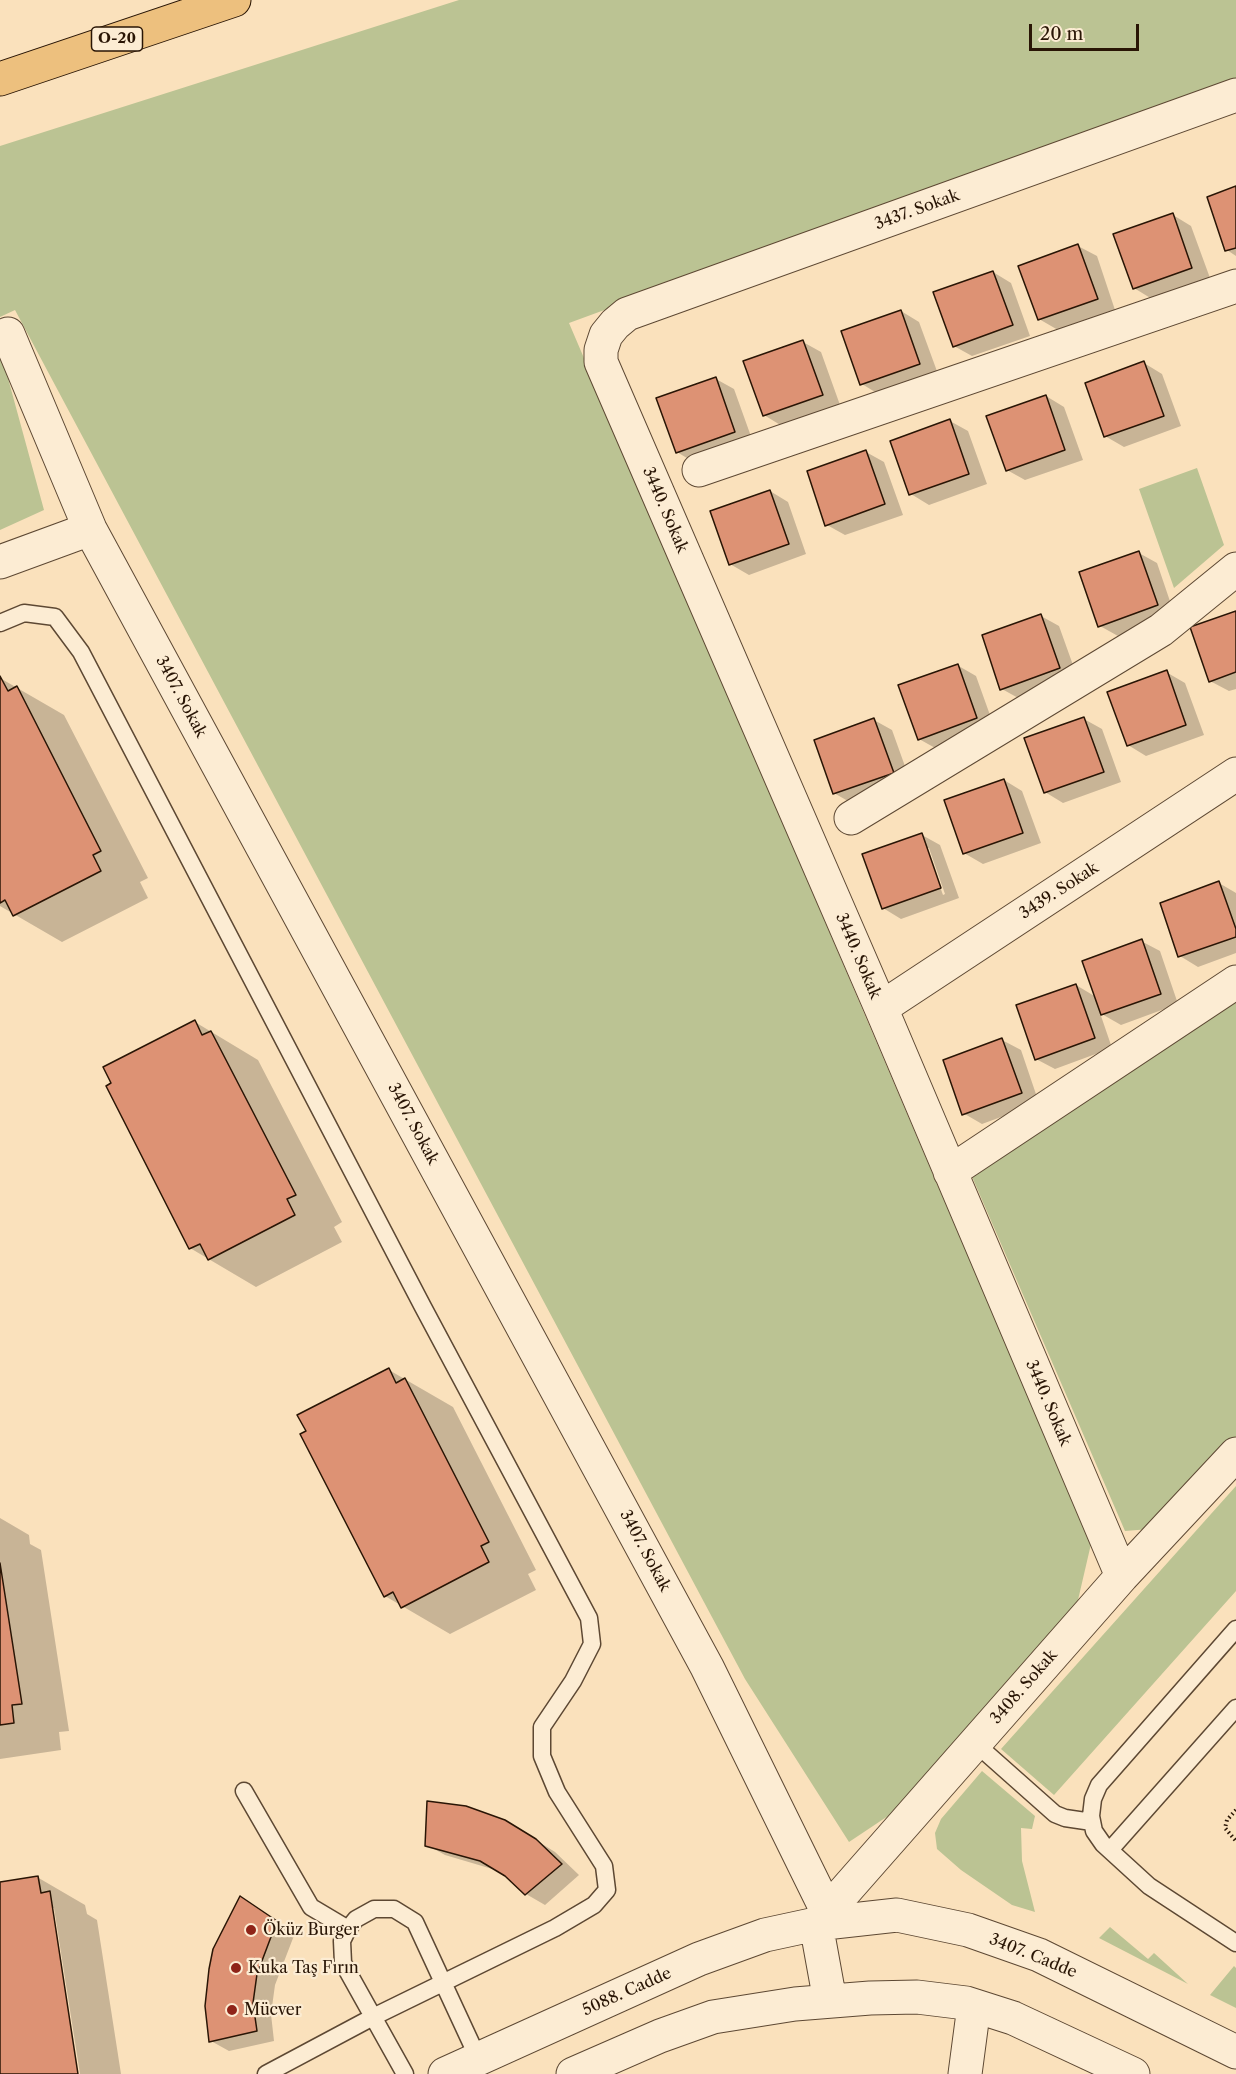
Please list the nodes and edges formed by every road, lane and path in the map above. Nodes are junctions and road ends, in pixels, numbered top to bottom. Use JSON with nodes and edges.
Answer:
{"nodes":[{"id":1,"x":234,"y":0,"type":"edge"},
{"id":2,"x":0,"y":79,"type":"edge"},
{"id":3,"x":1236,"y":95,"type":"edge"},
{"id":4,"x":1236,"y":286,"type":"edge"},
{"id":5,"x":8,"y":334,"type":"dead end"},
{"id":6,"x":606,"y":335,"type":"joint"},
{"id":7,"x":699,"y":470,"type":"dead end"},
{"id":8,"x":90,"y":529,"type":"junction"},
{"id":9,"x":0,"y":561,"type":"edge"},
{"id":10,"x":1236,"y":569,"type":"edge"},
{"id":11,"x":0,"y":623,"type":"edge"},
{"id":12,"x":1236,"y":774,"type":"edge"},
{"id":13,"x":851,"y":818,"type":"dead end"},
{"id":14,"x":1236,"y":982,"type":"edge"},
{"id":15,"x":881,"y":1008,"type":"junction"},
{"id":16,"x":950,"y":1172,"type":"junction"},
{"id":17,"x":1236,"y":1454,"type":"edge"},
{"id":18,"x":1122,"y":1576,"type":"junction"},
{"id":19,"x":1236,"y":1629,"type":"edge"},
{"id":20,"x":1236,"y":1707,"type":"edge"},
{"id":21,"x":975,"y":1743,"type":"junction"},
{"id":22,"x":244,"y":1791,"type":"dead end"},
{"id":23,"x":1236,"y":1810,"type":"edge"},
{"id":24,"x":1092,"y":1822,"type":"junction"},
{"id":25,"x":1236,"y":1841,"type":"edge"},
{"id":26,"x":1110,"y":1850,"type":"junction"},
{"id":27,"x":821,"y":1917,"type":"junction"},
{"id":28,"x":348,"y":1929,"type":"junction"},
{"id":29,"x":1236,"y":1943,"type":"edge"},
{"id":30,"x":442,"y":1983,"type":"junction"},
{"id":31,"x":830,"y":2001,"type":"junction"},
{"id":32,"x":974,"y":2006,"type":"junction"},
{"id":33,"x":373,"y":2017,"type":"junction"},
{"id":34,"x":1236,"y":2052,"type":"edge"},
{"id":35,"x":477,"y":2058,"type":"junction"},
{"id":36,"x":266,"y":2074,"type":"edge"},
{"id":37,"x":405,"y":2074,"type":"edge"},
{"id":38,"x":444,"y":2074,"type":"edge"},
{"id":39,"x":573,"y":2074,"type":"edge"},
{"id":40,"x":965,"y":2074,"type":"edge"},
{"id":41,"x":1133,"y":2074,"type":"edge"}],
"edges":[{"from":1,"to":2,"type":"highway","number":"O-20"},
{"from":3,"to":6,"type":"street","name":"3437. Sokak"},
{"from":4,"to":7,"type":"street"},
{"from":5,"to":8,"type":"street","name":"3407. Sokak"},
{"from":6,"to":15,"type":"street","name":"3440. Sokak"},
{"from":8,"to":9,"type":"street"},
{"from":8,"to":27,"type":"street","name":"3407. Sokak"},
{"from":10,"to":13,"type":"street"},
{"from":11,"to":30,"type":"lane"},
{"from":12,"to":15,"type":"street","name":"3439. Sokak"},
{"from":14,"to":16,"type":"street"},
{"from":15,"to":16,"type":"street","name":"3440. Sokak"},
{"from":16,"to":18,"type":"street","name":"3440. Sokak"},
{"from":17,"to":18,"type":"street","name":"3408. Sokak"},
{"from":18,"to":21,"type":"street","name":"3408. Sokak"},
{"from":19,"to":24,"type":"lane"},
{"from":20,"to":26,"type":"lane"},
{"from":21,"to":24,"type":"lane"},
{"from":21,"to":27,"type":"street","name":"3408. Sokak"},
{"from":22,"to":28,"type":"lane"},
{"from":23,"to":25,"type":"path"},
{"from":24,"to":26,"type":"lane"},
{"from":26,"to":29,"type":"lane"},
{"from":27,"to":31,"type":"street","name":"3407. Sokak"},
{"from":27,"to":34,"type":"street","name":"3407. Cadde"},
{"from":27,"to":35,"type":"street","name":"5088. Cadde"},
{"from":28,"to":30,"type":"lane"},
{"from":28,"to":33,"type":"lane"},
{"from":30,"to":33,"type":"lane"},
{"from":30,"to":35,"type":"lane"},
{"from":31,"to":32,"type":"street"},
{"from":31,"to":39,"type":"street"},
{"from":32,"to":40,"type":"street"},
{"from":32,"to":41,"type":"street"},
{"from":33,"to":36,"type":"lane"},
{"from":33,"to":37,"type":"lane"},
{"from":35,"to":38,"type":"street","name":"5088. Cadde"}]}
